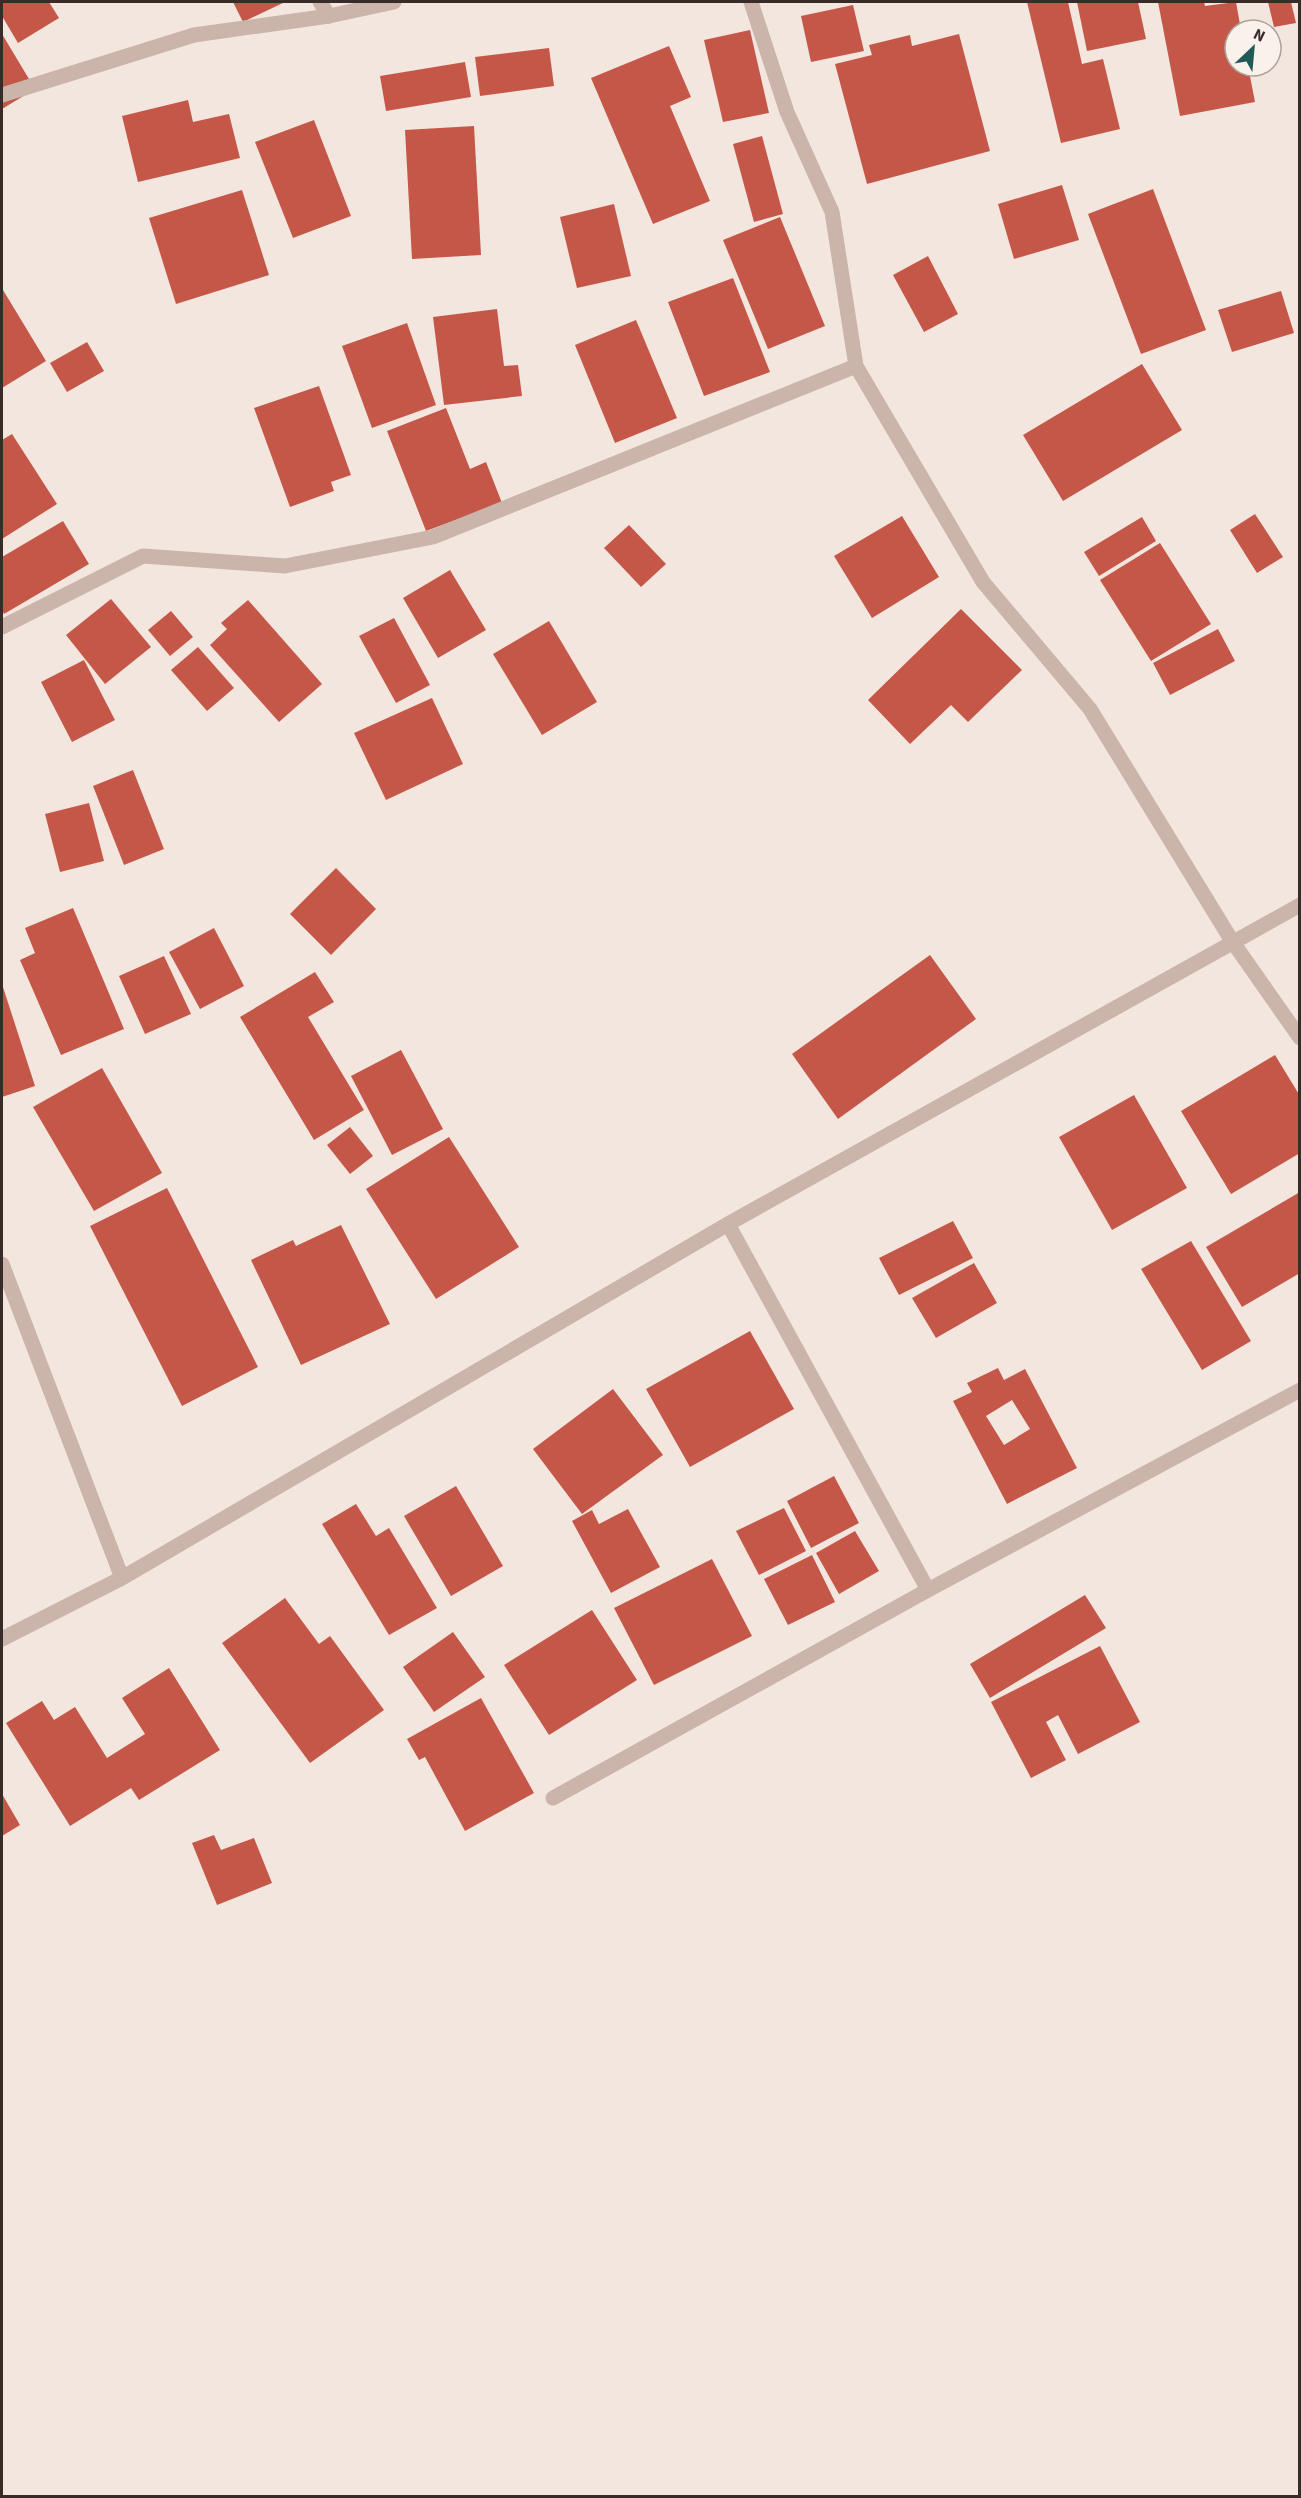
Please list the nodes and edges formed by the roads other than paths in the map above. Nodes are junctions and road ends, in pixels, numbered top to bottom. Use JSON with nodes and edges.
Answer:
{"nodes":[{"id":1,"x":320,"y":2,"type":"edge"},
{"id":2,"x":394,"y":2,"type":"edge"},
{"id":3,"x":751,"y":2,"type":"edge"},
{"id":4,"x":329,"y":16,"type":"junction"},
{"id":5,"x":2,"y":95,"type":"edge"},
{"id":6,"x":856,"y":366,"type":"junction"},
{"id":7,"x":2,"y":627,"type":"edge"},
{"id":8,"x":1299,"y":905,"type":"edge"},
{"id":9,"x":1233,"y":941,"type":"junction"},
{"id":10,"x":1299,"y":1038,"type":"edge"},
{"id":11,"x":728,"y":1224,"type":"junction"},
{"id":12,"x":2,"y":1264,"type":"edge"},
{"id":13,"x":1299,"y":1390,"type":"edge"},
{"id":14,"x":122,"y":1578,"type":"junction"},
{"id":15,"x":928,"y":1590,"type":"junction"},
{"id":16,"x":2,"y":1639,"type":"edge"},
{"id":17,"x":553,"y":1798,"type":"dead end"}],
"edges":[{"from":1,"to":4,"type":"street"},
{"from":2,"to":4,"type":"street"},
{"from":3,"to":6,"type":"street"},
{"from":4,"to":5,"type":"street"},
{"from":6,"to":7,"type":"street"},
{"from":6,"to":9,"type":"street"},
{"from":8,"to":9,"type":"street"},
{"from":9,"to":10,"type":"street"},
{"from":9,"to":11,"type":"street"},
{"from":11,"to":14,"type":"street"},
{"from":11,"to":15,"type":"street"},
{"from":12,"to":14,"type":"street"},
{"from":13,"to":15,"type":"street"},
{"from":14,"to":16,"type":"street"},
{"from":15,"to":17,"type":"street"}]}
